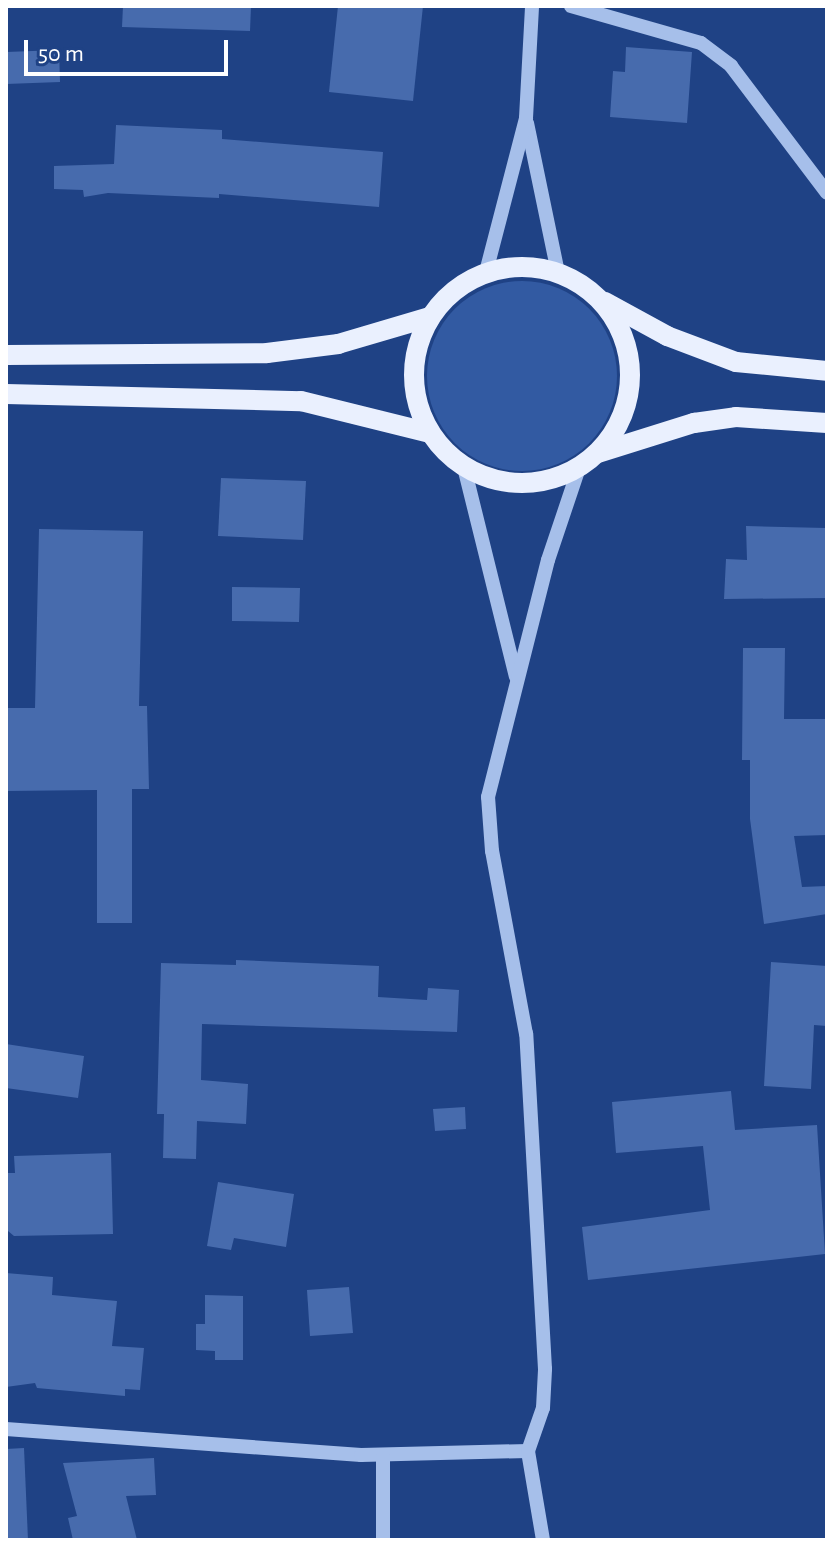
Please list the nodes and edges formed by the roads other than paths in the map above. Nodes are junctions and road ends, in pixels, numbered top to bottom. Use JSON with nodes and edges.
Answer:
{"nodes":[{"id":1,"x":532,"y":6,"type":"edge"},
{"id":2,"x":571,"y":6,"type":"edge"},
{"id":3,"x":526,"y":118,"type":"junction"},
{"id":4,"x":827,"y":193,"type":"edge"},
{"id":5,"x":486,"y":272,"type":"junction"},
{"id":6,"x":558,"y":273,"type":"junction"},
{"id":7,"x":599,"y":298,"type":"junction"},
{"id":8,"x":430,"y":317,"type":"junction"},
{"id":9,"x":6,"y":355,"type":"edge"},
{"id":10,"x":827,"y":371,"type":"edge"},
{"id":11,"x":6,"y":394,"type":"edge"},
{"id":12,"x":827,"y":423,"type":"edge"},
{"id":13,"x":430,"y":433,"type":"junction"},
{"id":14,"x":598,"y":453,"type":"junction"},
{"id":15,"x":464,"y":467,"type":"junction"},
{"id":16,"x":579,"y":468,"type":"junction"},
{"id":17,"x":517,"y":681,"type":"junction"},
{"id":18,"x":6,"y":1429,"type":"edge"},
{"id":19,"x":528,"y":1451,"type":"junction"},
{"id":20,"x":383,"y":1455,"type":"junction"},
{"id":21,"x":383,"y":1540,"type":"edge"},
{"id":22,"x":543,"y":1540,"type":"edge"}],
"edges":[{"from":1,"to":3,"type":"street"},
{"from":2,"to":4,"type":"street"},
{"from":3,"to":5,"type":"street"},
{"from":3,"to":6,"type":"street"},
{"from":5,"to":6,"type":"main road"},
{"from":5,"to":8,"type":"main road"},
{"from":6,"to":7,"type":"main road"},
{"from":7,"to":10,"type":"main road"},
{"from":7,"to":14,"type":"main road"},
{"from":8,"to":9,"type":"main road"},
{"from":8,"to":13,"type":"main road"},
{"from":11,"to":13,"type":"main road"},
{"from":12,"to":14,"type":"main road"},
{"from":13,"to":15,"type":"main road"},
{"from":14,"to":16,"type":"main road"},
{"from":15,"to":16,"type":"main road"},
{"from":15,"to":17,"type":"street"},
{"from":16,"to":17,"type":"street"},
{"from":17,"to":19,"type":"street"},
{"from":18,"to":20,"type":"street"},
{"from":19,"to":20,"type":"street"},
{"from":19,"to":22,"type":"street"},
{"from":20,"to":21,"type":"street"}]}
